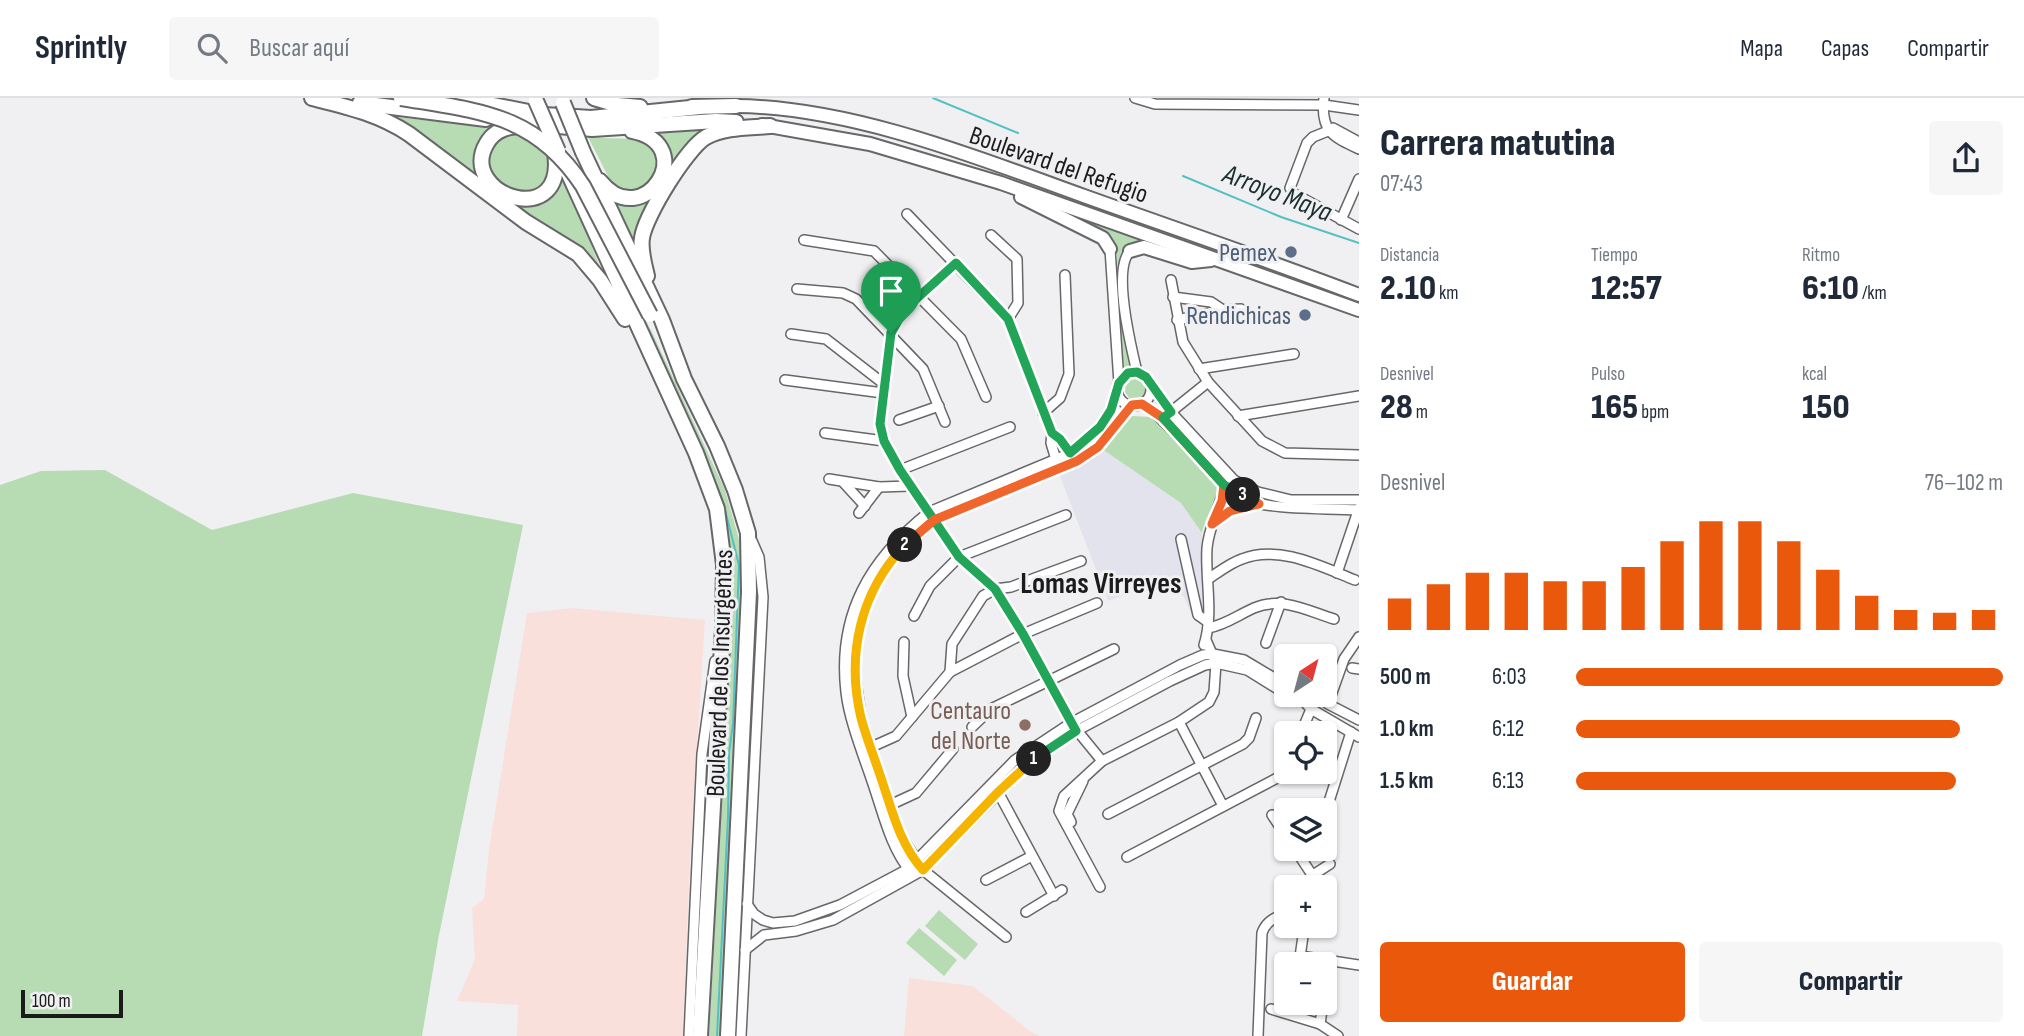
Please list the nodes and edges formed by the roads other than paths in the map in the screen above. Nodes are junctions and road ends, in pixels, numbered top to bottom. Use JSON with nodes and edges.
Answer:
{"nodes":[{"id":1,"x":315,"y":98,"type":"edge"},
{"id":2,"x":401,"y":98,"type":"edge"},
{"id":3,"x":457,"y":98,"type":"edge"},
{"id":4,"x":594,"y":98,"type":"edge"},
{"id":5,"x":1135,"y":98,"type":"edge"},
{"id":6,"x":536,"y":99,"type":"edge"},
{"id":7,"x":561,"y":100,"type":"edge"},
{"id":8,"x":1182,"y":100,"type":"edge"},
{"id":9,"x":479,"y":101,"type":"edge"},
{"id":10,"x":1324,"y":101,"type":"edge"},
{"id":11,"x":701,"y":102,"type":"edge"},
{"id":12,"x":736,"y":106,"type":"joint"},
{"id":13,"x":1359,"y":110,"type":"edge"},
{"id":14,"x":736,"y":122,"type":"joint"},
{"id":15,"x":540,"y":126,"type":"junction"},
{"id":16,"x":770,"y":126,"type":"junction"},
{"id":17,"x":617,"y":128,"type":"junction"},
{"id":18,"x":1329,"y":128,"type":"junction"},
{"id":19,"x":1359,"y":142,"type":"edge"},
{"id":20,"x":1359,"y":149,"type":"edge"},
{"id":21,"x":559,"y":159,"type":"junction"},
{"id":22,"x":591,"y":166,"type":"junction"},
{"id":23,"x":1359,"y":179,"type":"edge"},
{"id":24,"x":1001,"y":183,"type":"junction"},
{"id":25,"x":907,"y":214,"type":"dead end"},
{"id":26,"x":1341,"y":220,"type":"junction"},
{"id":27,"x":1359,"y":229,"type":"edge"},
{"id":28,"x":991,"y":235,"type":"dead end"},
{"id":29,"x":804,"y":240,"type":"dead end"},
{"id":30,"x":1110,"y":249,"type":"joint"},
{"id":31,"x":1130,"y":251,"type":"joint"},
{"id":32,"x":1217,"y":259,"type":"junction"},
{"id":33,"x":956,"y":263,"type":"junction"},
{"id":34,"x":1065,"y":275,"type":"dead end"},
{"id":35,"x":1171,"y":280,"type":"dead end"},
{"id":36,"x":797,"y":289,"type":"dead end"},
{"id":37,"x":918,"y":295,"type":"junction"},
{"id":38,"x":1359,"y":295,"type":"edge"},
{"id":39,"x":1173,"y":297,"type":"junction"},
{"id":40,"x":1241,"y":309,"type":"dead end"},
{"id":41,"x":1223,"y":310,"type":"junction"},
{"id":42,"x":1359,"y":310,"type":"edge"},
{"id":43,"x":656,"y":318,"type":"junction"},
{"id":44,"x":1008,"y":319,"type":"junction"},
{"id":45,"x":1177,"y":320,"type":"junction"},
{"id":46,"x":891,"y":333,"type":"junction"},
{"id":47,"x":791,"y":334,"type":"dead end"},
{"id":48,"x":1294,"y":354,"type":"dead end"},
{"id":49,"x":1199,"y":369,"type":"junction"},
{"id":50,"x":1137,"y":372,"type":"junction"},
{"id":51,"x":785,"y":380,"type":"dead end"},
{"id":52,"x":1208,"y":382,"type":"junction"},
{"id":53,"x":663,"y":384,"type":"junction"},
{"id":54,"x":1118,"y":387,"type":"junction"},
{"id":55,"x":1151,"y":387,"type":"junction"},
{"id":56,"x":884,"y":388,"type":"junction"},
{"id":57,"x":1359,"y":396,"type":"edge"},
{"id":58,"x":986,"y":397,"type":"dead end"},
{"id":59,"x":1137,"y":405,"type":"junction"},
{"id":60,"x":939,"y":406,"type":"junction"},
{"id":61,"x":1043,"y":413,"type":"junction"},
{"id":62,"x":1167,"y":415,"type":"junction"},
{"id":63,"x":1238,"y":416,"type":"junction"},
{"id":64,"x":899,"y":419,"type":"dead end"},
{"id":65,"x":945,"y":422,"type":"dead end"},
{"id":66,"x":1010,"y":427,"type":"dead end"},
{"id":67,"x":825,"y":433,"type":"dead end"},
{"id":68,"x":1052,"y":433,"type":"junction"},
{"id":69,"x":884,"y":441,"type":"junction"},
{"id":70,"x":1359,"y":456,"type":"edge"},
{"id":71,"x":1074,"y":457,"type":"junction"},
{"id":72,"x":1058,"y":464,"type":"junction"},
{"id":73,"x":900,"y":470,"type":"junction"},
{"id":74,"x":829,"y":479,"type":"dead end"},
{"id":75,"x":843,"y":482,"type":"junction"},
{"id":76,"x":1224,"y":485,"type":"junction"},
{"id":77,"x":879,"y":486,"type":"junction"},
{"id":78,"x":910,"y":486,"type":"junction"},
{"id":79,"x":1359,"y":500,"type":"edge"},
{"id":80,"x":1259,"y":504,"type":"junction"},
{"id":81,"x":1359,"y":509,"type":"edge"},
{"id":82,"x":1066,"y":515,"type":"dead end"},
{"id":83,"x":931,"y":516,"type":"junction"},
{"id":84,"x":1212,"y":524,"type":"junction"},
{"id":85,"x":748,"y":533,"type":"junction"},
{"id":86,"x":1181,"y":539,"type":"dead end"},
{"id":87,"x":959,"y":557,"type":"junction"},
{"id":88,"x":1081,"y":561,"type":"dead end"},
{"id":89,"x":1337,"y":573,"type":"junction"},
{"id":90,"x":1208,"y":579,"type":"junction"},
{"id":91,"x":1355,"y":580,"type":"dead end"},
{"id":92,"x":995,"y":589,"type":"junction"},
{"id":93,"x":1281,"y":602,"type":"junction"},
{"id":94,"x":1093,"y":605,"type":"dead end"},
{"id":95,"x":914,"y":617,"type":"dead end"},
{"id":96,"x":1334,"y":619,"type":"dead end"},
{"id":97,"x":1208,"y":625,"type":"junction"},
{"id":98,"x":723,"y":628,"type":"junction"},
{"id":99,"x":1023,"y":634,"type":"junction"},
{"id":100,"x":1359,"y":637,"type":"edge"},
{"id":101,"x":904,"y":642,"type":"dead end"},
{"id":102,"x":1266,"y":643,"type":"dead end"},
{"id":103,"x":1114,"y":649,"type":"dead end"},
{"id":104,"x":1210,"y":662,"type":"junction"},
{"id":105,"x":950,"y":672,"type":"junction"},
{"id":106,"x":1274,"y":678,"type":"edge"},
{"id":107,"x":1048,"y":680,"type":"junction"},
{"id":108,"x":1274,"y":685,"type":"edge"},
{"id":109,"x":1308,"y":707,"type":"edge"},
{"id":110,"x":1311,"y":709,"type":"junction"},
{"id":111,"x":912,"y":718,"type":"junction"},
{"id":112,"x":1256,"y":718,"type":"dead end"},
{"id":113,"x":1359,"y":720,"type":"edge"},
{"id":114,"x":1306,"y":721,"type":"edge"},
{"id":115,"x":1179,"y":722,"type":"junction"},
{"id":116,"x":972,"y":727,"type":"dead end"},
{"id":117,"x":1074,"y":727,"type":"junction"},
{"id":118,"x":1355,"y":735,"type":"edge"},
{"id":119,"x":867,"y":749,"type":"junction"},
{"id":120,"x":953,"y":749,"type":"dead end"},
{"id":121,"x":1102,"y":761,"type":"junction"},
{"id":122,"x":1202,"y":765,"type":"junction"},
{"id":123,"x":1084,"y":780,"type":"junction"},
{"id":124,"x":1274,"y":780,"type":"edge"},
{"id":125,"x":998,"y":792,"type":"junction"},
{"id":126,"x":1331,"y":798,"type":"edge"},
{"id":127,"x":890,"y":805,"type":"junction"},
{"id":128,"x":1223,"y":806,"type":"junction"},
{"id":129,"x":1108,"y":814,"type":"dead end"},
{"id":130,"x":1272,"y":815,"type":"dead end"},
{"id":131,"x":1274,"y":818,"type":"edge"},
{"id":132,"x":1032,"y":856,"type":"junction"},
{"id":133,"x":1127,"y":857,"type":"dead end"},
{"id":134,"x":1330,"y":864,"type":"dead end"},
{"id":135,"x":915,"y":869,"type":"junction"},
{"id":136,"x":1314,"y":875,"type":"edge"},
{"id":137,"x":986,"y":880,"type":"dead end"},
{"id":138,"x":873,"y":892,"type":"junction"},
{"id":139,"x":747,"y":904,"type":"junction"},
{"id":140,"x":1026,"y":912,"type":"dead end"},
{"id":141,"x":1274,"y":918,"type":"edge"},
{"id":142,"x":1006,"y":937,"type":"dead end"},
{"id":143,"x":745,"y":950,"type":"junction"},
{"id":144,"x":1337,"y":961,"type":"edge"},
{"id":145,"x":1359,"y":965,"type":"edge"},
{"id":146,"x":1271,"y":1009,"type":"dead end"},
{"id":147,"x":1274,"y":1010,"type":"edge"},
{"id":148,"x":1294,"y":1015,"type":"edge"},
{"id":149,"x":1321,"y":1015,"type":"edge"},
{"id":150,"x":1320,"y":1024,"type":"junction"},
{"id":151,"x":1260,"y":1035,"type":"edge"},
{"id":152,"x":689,"y":1036,"type":"edge"},
{"id":153,"x":700,"y":1036,"type":"edge"},
{"id":154,"x":728,"y":1036,"type":"edge"},
{"id":155,"x":741,"y":1036,"type":"edge"},
{"id":156,"x":1338,"y":1036,"type":"edge"}],
"edges":[{"from":1,"to":15,"type":"highway"},
{"from":1,"to":53,"type":"highway"},
{"from":2,"to":43,"type":"highway","bridge":true},
{"from":3,"to":9,"type":"highway"},
{"from":4,"to":11,"type":"highway"},
{"from":5,"to":8,"type":"street"},
{"from":6,"to":21,"type":"highway","name":"Boulevard de los Insurgentes","bridge":true},
{"from":7,"to":22,"type":"highway","bridge":true},
{"from":8,"to":10,"type":"street"},
{"from":9,"to":11,"type":"highway"},
{"from":10,"to":13,"type":"street"},
{"from":10,"to":18,"type":"street"},
{"from":11,"to":12,"type":"highway"},
{"from":12,"to":38,"type":"main road","name":"Boulevard del Refugio"},
{"from":14,"to":16,"type":"main road","name":"Boulevard del Refugio"},
{"from":14,"to":17,"type":"highway"},
{"from":15,"to":17,"type":"highway"},
{"from":15,"to":21,"type":"highway"},
{"from":16,"to":24,"type":"main road","name":"Boulevard del Refugio"},
{"from":16,"to":43,"type":"highway"},
{"from":17,"to":22,"type":"highway"},
{"from":18,"to":19,"type":"street"},
{"from":18,"to":20,"type":"street"},
{"from":18,"to":26,"type":"street"},
{"from":21,"to":53,"type":"highway","name":"Boulevard de los Insurgentes"},
{"from":22,"to":43,"type":"highway"},
{"from":23,"to":26,"type":"street"},
{"from":24,"to":30,"type":"main road"},
{"from":24,"to":32,"type":"main road","name":"Boulevard del Refugio"},
{"from":25,"to":33,"type":"street"},
{"from":26,"to":27,"type":"street"},
{"from":28,"to":44,"type":"street"},
{"from":29,"to":37,"type":"street"},
{"from":30,"to":54,"type":"street"},
{"from":31,"to":32,"type":"main road"},
{"from":31,"to":50,"type":"street"},
{"from":32,"to":42,"type":"main road","name":"Boulevard del Refugio"},
{"from":33,"to":37,"type":"street"},
{"from":33,"to":44,"type":"street"},
{"from":34,"to":61,"type":"street"},
{"from":35,"to":39,"type":"street"},
{"from":36,"to":46,"type":"street"},
{"from":37,"to":46,"type":"street"},
{"from":37,"to":58,"type":"street"},
{"from":39,"to":41,"type":"street"},
{"from":39,"to":45,"type":"street"},
{"from":40,"to":41,"type":"street"},
{"from":41,"to":45,"type":"street"},
{"from":43,"to":85,"type":"highway","name":"Boulevard de los Insurgentes"},
{"from":44,"to":61,"type":"street"},
{"from":45,"to":49,"type":"street"},
{"from":46,"to":56,"type":"street"},
{"from":46,"to":60,"type":"street"},
{"from":47,"to":56,"type":"street"},
{"from":48,"to":49,"type":"street"},
{"from":49,"to":52,"type":"street"},
{"from":50,"to":54,"type":"street"},
{"from":50,"to":55,"type":"street"},
{"from":51,"to":56,"type":"street"},
{"from":52,"to":62,"type":"street"},
{"from":52,"to":63,"type":"street"},
{"from":53,"to":98,"type":"highway","name":"Boulevard de los Insurgentes"},
{"from":54,"to":59,"type":"street"},
{"from":54,"to":71,"type":"street"},
{"from":55,"to":59,"type":"street"},
{"from":55,"to":62,"type":"street"},
{"from":56,"to":69,"type":"street"},
{"from":57,"to":63,"type":"street"},
{"from":59,"to":62,"type":"street"},
{"from":59,"to":71,"type":"street"},
{"from":60,"to":64,"type":"street"},
{"from":60,"to":65,"type":"street"},
{"from":61,"to":68,"type":"street"},
{"from":62,"to":76,"type":"street"},
{"from":62,"to":79,"type":"street"},
{"from":63,"to":70,"type":"street"},
{"from":66,"to":73,"type":"street"},
{"from":67,"to":69,"type":"street"},
{"from":68,"to":71,"type":"street"},
{"from":68,"to":72,"type":"street"},
{"from":69,"to":73,"type":"street"},
{"from":71,"to":72,"type":"street"},
{"from":72,"to":83,"type":"street"},
{"from":73,"to":78,"type":"street"},
{"from":74,"to":75,"type":"street"},
{"from":75,"to":77,"type":"street"},
{"from":75,"to":77,"type":"street"},
{"from":76,"to":80,"type":"street"},
{"from":76,"to":84,"type":"street"},
{"from":77,"to":78,"type":"street"},
{"from":78,"to":83,"type":"street"},
{"from":80,"to":81,"type":"street"},
{"from":80,"to":84,"type":"street"},
{"from":81,"to":89,"type":"street"},
{"from":82,"to":87,"type":"street"},
{"from":83,"to":87,"type":"street"},
{"from":83,"to":119,"type":"street"},
{"from":84,"to":90,"type":"street"},
{"from":85,"to":139,"type":"street"},
{"from":85,"to":154,"type":"highway","name":"Boulevard de los Insurgentes"},
{"from":86,"to":97,"type":"street"},
{"from":87,"to":92,"type":"street"},
{"from":87,"to":95,"type":"street"},
{"from":88,"to":92,"type":"street"},
{"from":89,"to":90,"type":"street"},
{"from":89,"to":91,"type":"street"},
{"from":90,"to":97,"type":"street"},
{"from":92,"to":99,"type":"street"},
{"from":92,"to":105,"type":"street"},
{"from":93,"to":96,"type":"street"},
{"from":93,"to":97,"type":"street"},
{"from":93,"to":102,"type":"street"},
{"from":94,"to":99,"type":"street"},
{"from":97,"to":104,"type":"street"},
{"from":98,"to":152,"type":"street"},
{"from":98,"to":153,"type":"highway","name":"Boulevard de los Insurgentes"},
{"from":99,"to":105,"type":"street"},
{"from":99,"to":107,"type":"street"},
{"from":100,"to":113,"type":"street"},
{"from":101,"to":111,"type":"street"},
{"from":103,"to":107,"type":"street"},
{"from":104,"to":106,"type":"street"},
{"from":104,"to":108,"type":"street"},
{"from":104,"to":115,"type":"street"},
{"from":104,"to":117,"type":"street"},
{"from":105,"to":111,"type":"street"},
{"from":107,"to":116,"type":"street"},
{"from":107,"to":117,"type":"street"},
{"from":109,"to":110,"type":"street"},
{"from":110,"to":114,"type":"street"},
{"from":110,"to":118,"type":"street"},
{"from":111,"to":119,"type":"street"},
{"from":112,"to":122,"type":"street"},
{"from":115,"to":121,"type":"street"},
{"from":115,"to":122,"type":"street"},
{"from":117,"to":121,"type":"street"},
{"from":117,"to":125,"type":"street"},
{"from":117,"to":135,"type":"street"},
{"from":118,"to":126,"type":"street"},
{"from":119,"to":127,"type":"street"},
{"from":119,"to":135,"type":"street"},
{"from":120,"to":127,"type":"street"},
{"from":121,"to":123,"type":"street"},
{"from":122,"to":128,"type":"street"},
{"from":122,"to":129,"type":"street"},
{"from":123,"to":123,"type":"street"},
{"from":124,"to":128,"type":"street"},
{"from":125,"to":132,"type":"street"},
{"from":125,"to":135,"type":"street"},
{"from":127,"to":135,"type":"street"},
{"from":128,"to":133,"type":"street"},
{"from":130,"to":131,"type":"street"},
{"from":132,"to":137,"type":"street"},
{"from":132,"to":140,"type":"street"},
{"from":134,"to":136,"type":"street"},
{"from":135,"to":138,"type":"street"},
{"from":135,"to":142,"type":"street"},
{"from":138,"to":139,"type":"street"},
{"from":138,"to":143,"type":"street"},
{"from":139,"to":143,"type":"street"},
{"from":141,"to":151,"type":"street"},
{"from":143,"to":155,"type":"street"},
{"from":144,"to":145,"type":"street"},
{"from":146,"to":147,"type":"street"},
{"from":148,"to":150,"type":"street"},
{"from":149,"to":150,"type":"street"},
{"from":150,"to":156,"type":"street"}]}
